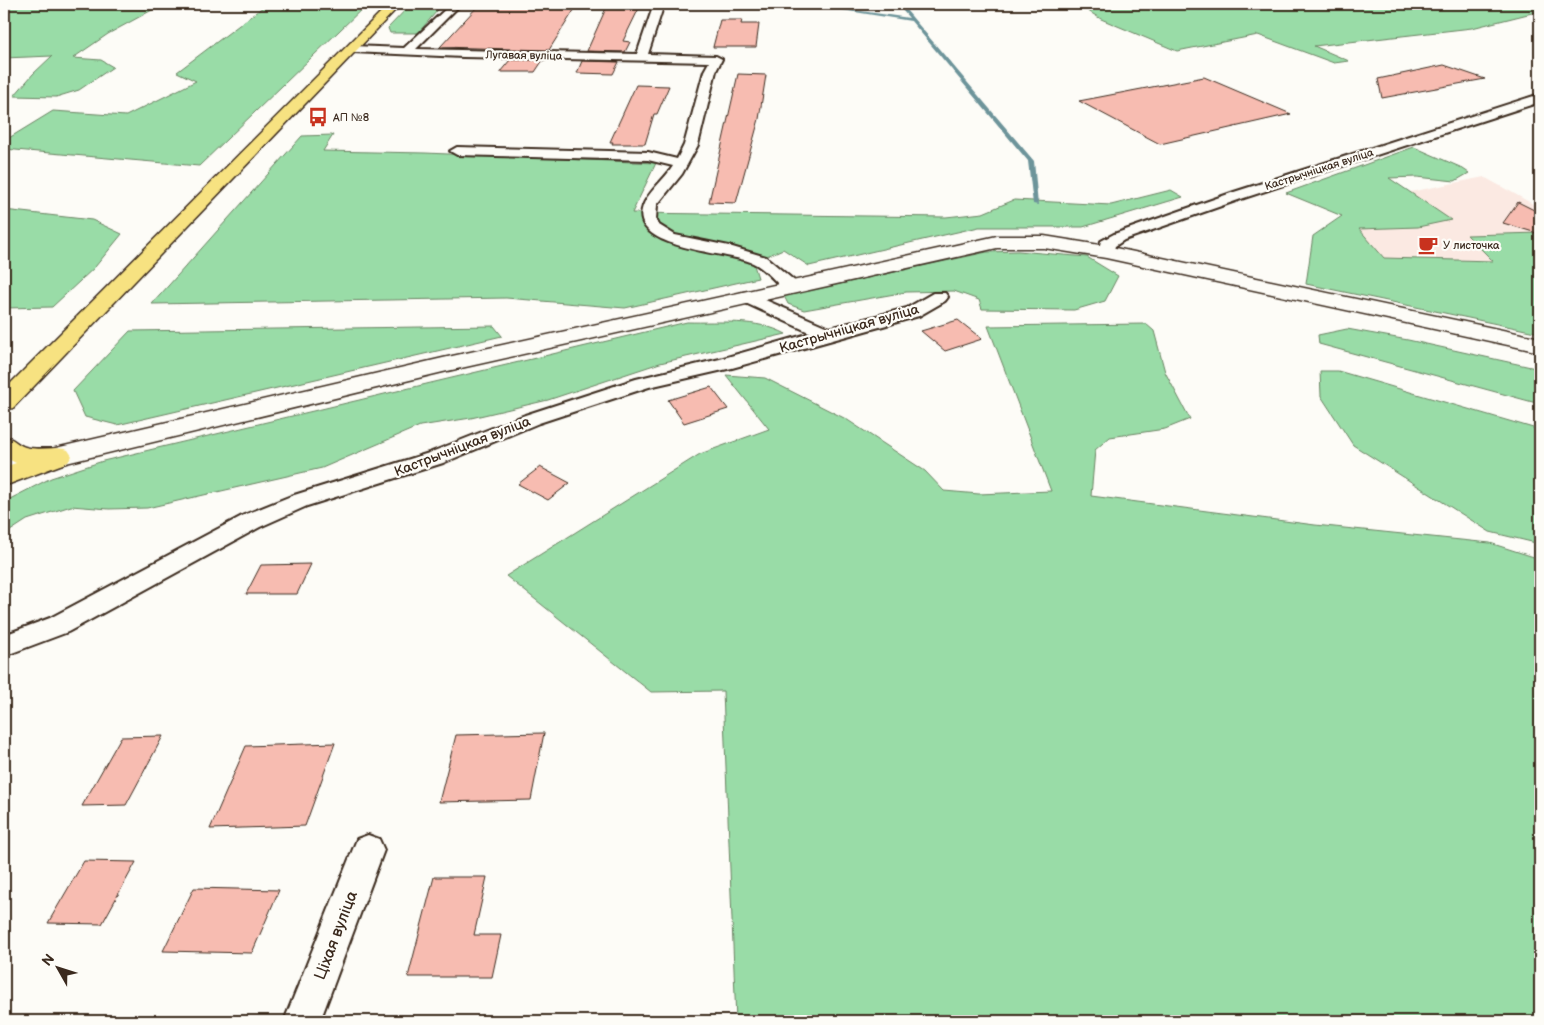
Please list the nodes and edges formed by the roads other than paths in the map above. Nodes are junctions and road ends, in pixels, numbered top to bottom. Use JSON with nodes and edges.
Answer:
{"nodes":[{"id":1,"x":395,"y":4,"type":"edge"},
{"id":2,"x":456,"y":4,"type":"edge"},
{"id":3,"x":659,"y":4,"type":"edge"},
{"id":4,"x":352,"y":49,"type":"junction"},
{"id":5,"x":406,"y":52,"type":"junction"},
{"id":6,"x":642,"y":58,"type":"junction"},
{"id":7,"x":1540,"y":98,"type":"edge"},
{"id":8,"x":457,"y":151,"type":"dead end"},
{"id":9,"x":681,"y":164,"type":"junction"},
{"id":10,"x":1106,"y":252,"type":"junction"},
{"id":11,"x":791,"y":287,"type":"junction"},
{"id":12,"x":747,"y":297,"type":"junction"},
{"id":13,"x":939,"y":297,"type":"dead end"},
{"id":14,"x":828,"y":334,"type":"junction"},
{"id":15,"x":1540,"y":345,"type":"edge"},
{"id":16,"x":4,"y":402,"type":"edge"},
{"id":17,"x":4,"y":444,"type":"edge"},
{"id":18,"x":59,"y":456,"type":"junction"},
{"id":19,"x":4,"y":469,"type":"edge"},
{"id":20,"x":4,"y":477,"type":"edge"},
{"id":21,"x":4,"y":646,"type":"edge"},
{"id":22,"x":368,"y":850,"type":"dead end"},
{"id":23,"x":302,"y":1021,"type":"edge"}],
"edges":[{"from":1,"to":4,"type":"main road"},
{"from":2,"to":5,"type":"street"},
{"from":3,"to":6,"type":"street"},
{"from":4,"to":5,"type":"street","name":"Лугавая вуліца"},
{"from":4,"to":16,"type":"main road"},
{"from":5,"to":6,"type":"street","name":"Лугавая вуліца"},
{"from":6,"to":9,"type":"street","name":"Лугавая вуліца"},
{"from":7,"to":10,"type":"street","name":"Кастрычніцкая вуліца"},
{"from":8,"to":9,"type":"street"},
{"from":9,"to":11,"type":"street","name":"Лугавая вуліца"},
{"from":10,"to":11,"type":"street"},
{"from":10,"to":15,"type":"street"},
{"from":11,"to":12,"type":"street"},
{"from":12,"to":14,"type":"street"},
{"from":12,"to":18,"type":"street"},
{"from":13,"to":14,"type":"street","name":"Кастрычніцкая вуліца"},
{"from":14,"to":21,"type":"street","name":"Кастрычніцкая вуліца"},
{"from":17,"to":18,"type":"main road"},
{"from":18,"to":19,"type":"street"},
{"from":18,"to":20,"type":"main road"},
{"from":22,"to":23,"type":"street","name":"Ціхая вуліца"}]}
